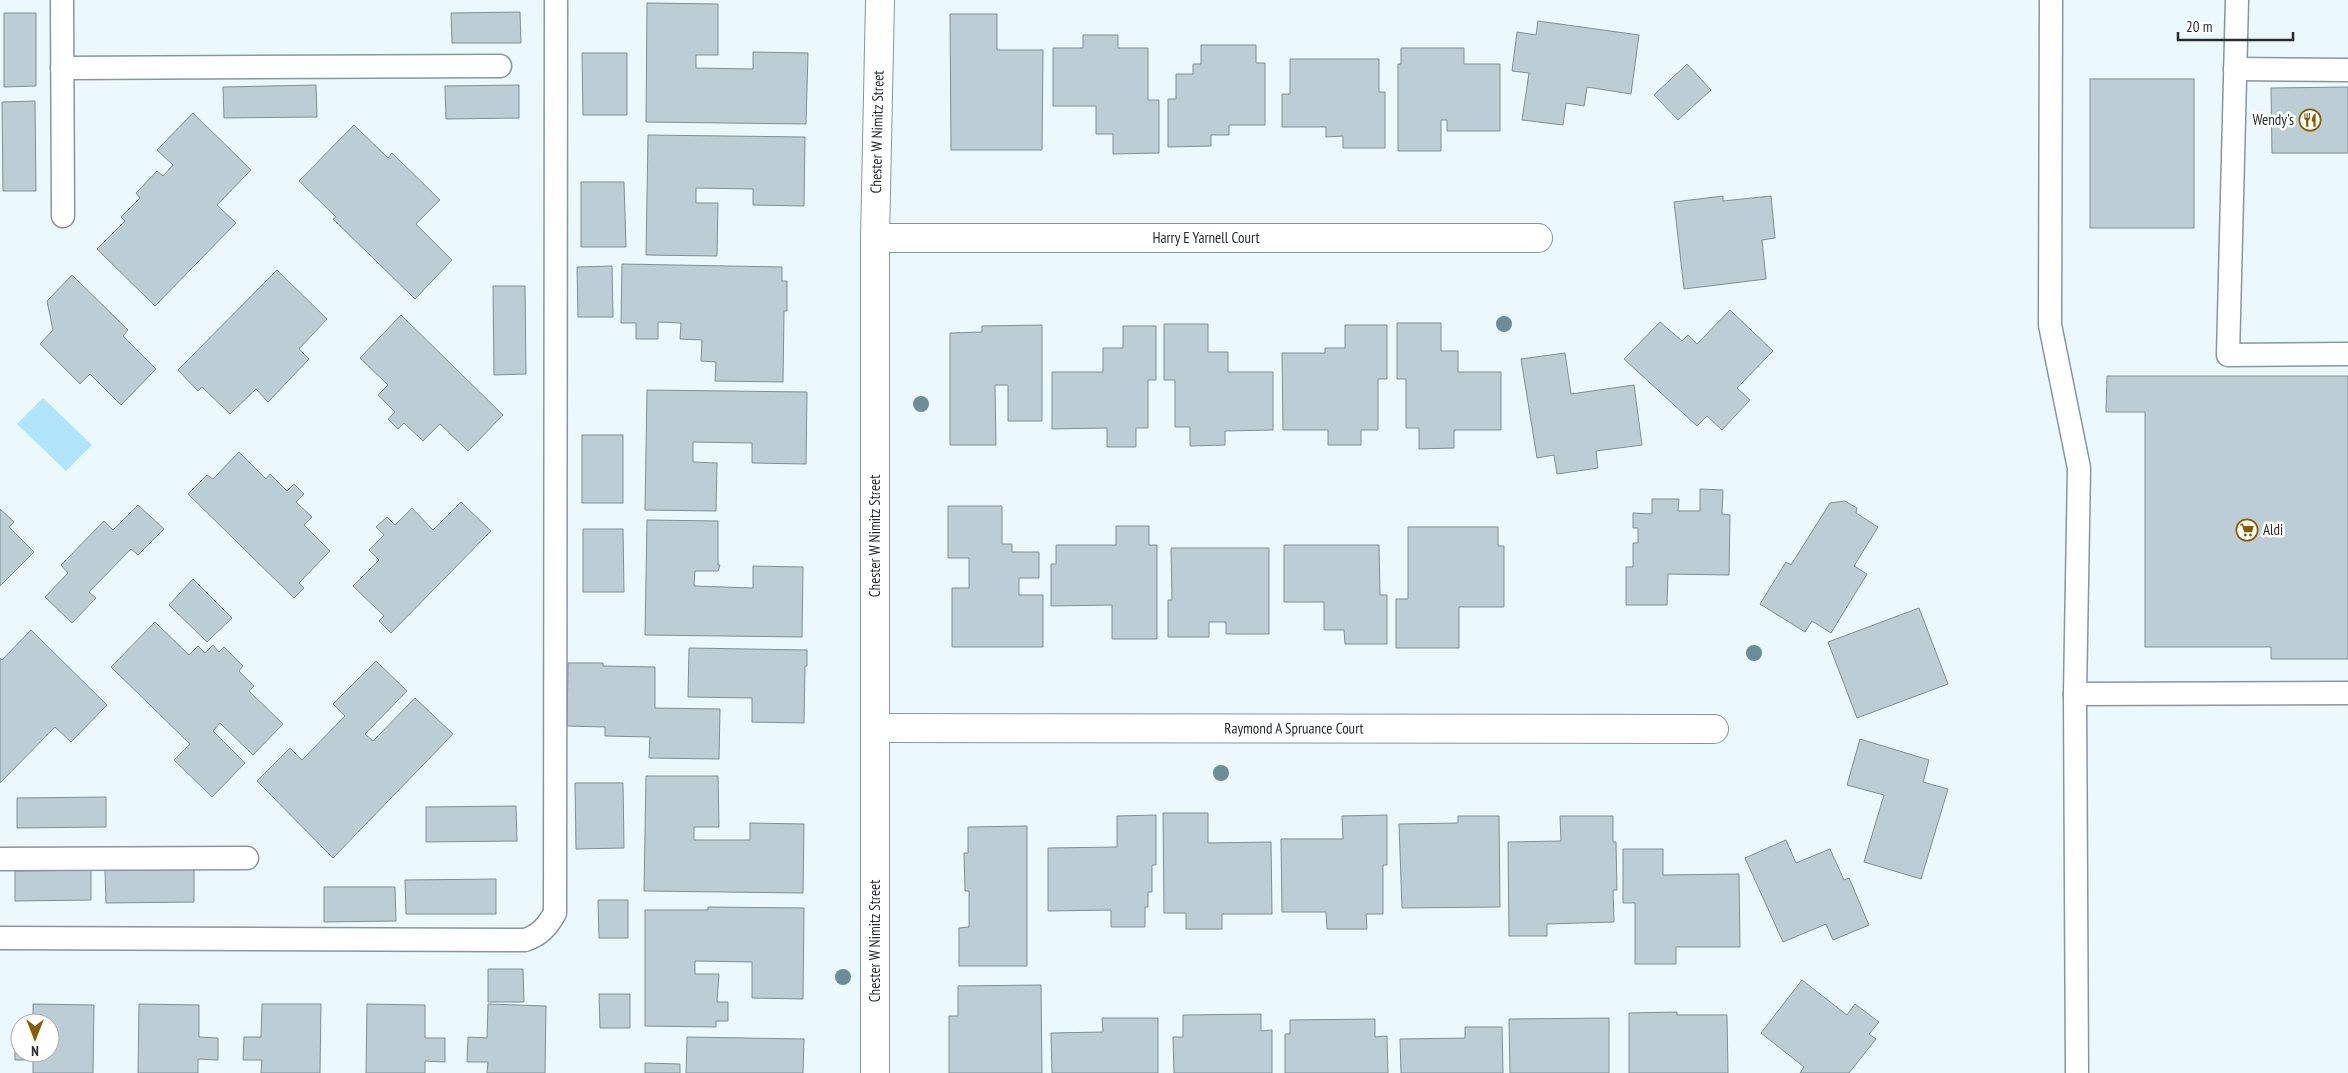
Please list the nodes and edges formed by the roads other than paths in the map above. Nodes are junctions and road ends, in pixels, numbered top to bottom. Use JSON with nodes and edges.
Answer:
{"nodes":[{"id":1,"x":62,"y":0,"type":"edge"},
{"id":2,"x":556,"y":0,"type":"edge"},
{"id":3,"x":880,"y":0,"type":"edge"},
{"id":4,"x":2050,"y":0,"type":"edge"},
{"id":5,"x":2236,"y":0,"type":"edge"},
{"id":6,"x":500,"y":66,"type":"dead end"},
{"id":7,"x":62,"y":68,"type":"junction"},
{"id":8,"x":2235,"y":69,"type":"junction"},
{"id":9,"x":2348,"y":70,"type":"edge"},
{"id":10,"x":63,"y":216,"type":"dead end"},
{"id":11,"x":875,"y":238,"type":"junction"},
{"id":12,"x":1538,"y":238,"type":"dead end"},
{"id":13,"x":2348,"y":354,"type":"edge"},
{"id":14,"x":2348,"y":693,"type":"edge"},
{"id":15,"x":2075,"y":694,"type":"junction"},
{"id":16,"x":875,"y":728,"type":"junction"},
{"id":17,"x":1714,"y":729,"type":"dead end"},
{"id":18,"x":247,"y":858,"type":"dead end"},
{"id":19,"x":0,"y":859,"type":"edge"},
{"id":20,"x":0,"y":938,"type":"edge"},
{"id":21,"x":875,"y":1073,"type":"edge"},
{"id":22,"x":2077,"y":1073,"type":"edge"}],
"edges":[{"from":1,"to":7,"type":"lane"},
{"from":2,"to":20,"type":"lane"},
{"from":3,"to":11,"type":"street","name":"Chester W Nimitz Street"},
{"from":4,"to":15,"type":"lane"},
{"from":5,"to":8,"type":"lane"},
{"from":6,"to":7,"type":"lane"},
{"from":7,"to":10,"type":"lane"},
{"from":8,"to":9,"type":"lane"},
{"from":8,"to":13,"type":"lane"},
{"from":11,"to":12,"type":"street","name":"Harry E Yarnell Court"},
{"from":11,"to":16,"type":"street","name":"Chester W Nimitz Street"},
{"from":14,"to":15,"type":"lane"},
{"from":15,"to":22,"type":"lane"},
{"from":16,"to":17,"type":"street","name":"Raymond A Spruance Court"},
{"from":16,"to":21,"type":"street","name":"Chester W Nimitz Street"},
{"from":18,"to":19,"type":"lane"}]}
